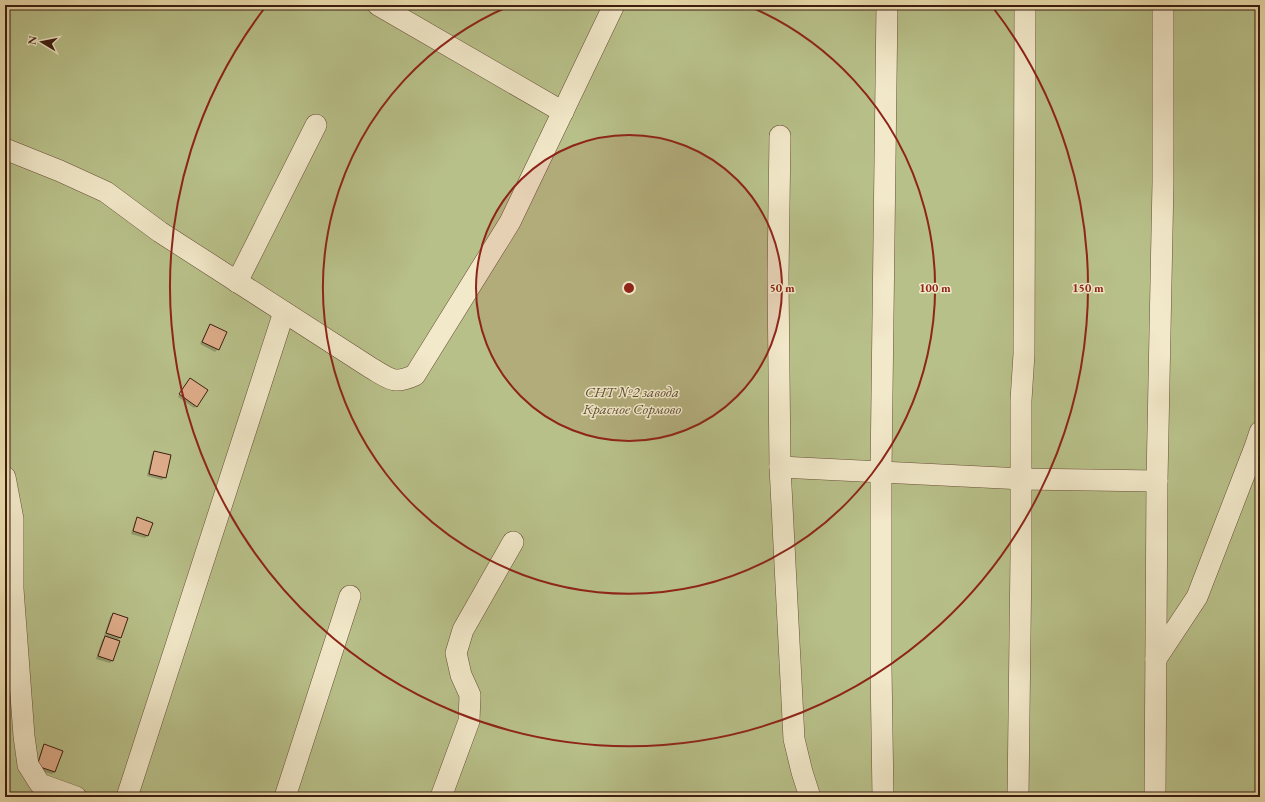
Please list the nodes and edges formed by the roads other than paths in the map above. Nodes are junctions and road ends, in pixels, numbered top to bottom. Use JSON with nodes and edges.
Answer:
{"nodes":[{"id":1,"x":378,"y":5,"type":"edge"},
{"id":2,"x":614,"y":5,"type":"edge"},
{"id":3,"x":887,"y":5,"type":"edge"},
{"id":4,"x":1025,"y":5,"type":"edge"},
{"id":5,"x":1163,"y":5,"type":"edge"},
{"id":6,"x":563,"y":112,"type":"junction"},
{"id":7,"x":316,"y":125,"type":"dead end"},
{"id":8,"x":780,"y":136,"type":"dead end"},
{"id":9,"x":5,"y":149,"type":"edge"},
{"id":10,"x":237,"y":282,"type":"junction"},
{"id":11,"x":284,"y":312,"type":"junction"},
{"id":12,"x":1260,"y":432,"type":"edge"},
{"id":13,"x":780,"y":467,"type":"junction"},
{"id":14,"x":882,"y":472,"type":"junction"},
{"id":15,"x":5,"y":477,"type":"edge"},
{"id":16,"x":1021,"y":479,"type":"junction"},
{"id":17,"x":1157,"y":481,"type":"junction"},
{"id":18,"x":513,"y":542,"type":"dead end"},
{"id":19,"x":350,"y":596,"type":"dead end"},
{"id":20,"x":1156,"y":659,"type":"junction"},
{"id":21,"x":76,"y":797,"type":"edge"},
{"id":22,"x":127,"y":797,"type":"edge"},
{"id":23,"x":286,"y":797,"type":"edge"},
{"id":24,"x":441,"y":797,"type":"edge"},
{"id":25,"x":810,"y":797,"type":"edge"},
{"id":26,"x":883,"y":797,"type":"edge"},
{"id":27,"x":1018,"y":797,"type":"edge"},
{"id":28,"x":1155,"y":797,"type":"edge"}],
"edges":[{"from":1,"to":6,"type":"street"},
{"from":2,"to":6,"type":"street"},
{"from":3,"to":14,"type":"street"},
{"from":4,"to":16,"type":"street"},
{"from":5,"to":17,"type":"street"},
{"from":6,"to":11,"type":"street"},
{"from":7,"to":10,"type":"street"},
{"from":8,"to":13,"type":"street"},
{"from":9,"to":10,"type":"street"},
{"from":10,"to":11,"type":"street"},
{"from":11,"to":22,"type":"street"},
{"from":12,"to":20,"type":"street"},
{"from":13,"to":14,"type":"street"},
{"from":13,"to":25,"type":"street"},
{"from":14,"to":16,"type":"street"},
{"from":14,"to":26,"type":"street"},
{"from":15,"to":21,"type":"street"},
{"from":16,"to":17,"type":"street"},
{"from":16,"to":27,"type":"street"},
{"from":17,"to":20,"type":"street"},
{"from":18,"to":24,"type":"street"},
{"from":19,"to":23,"type":"street"},
{"from":20,"to":28,"type":"street"}]}
